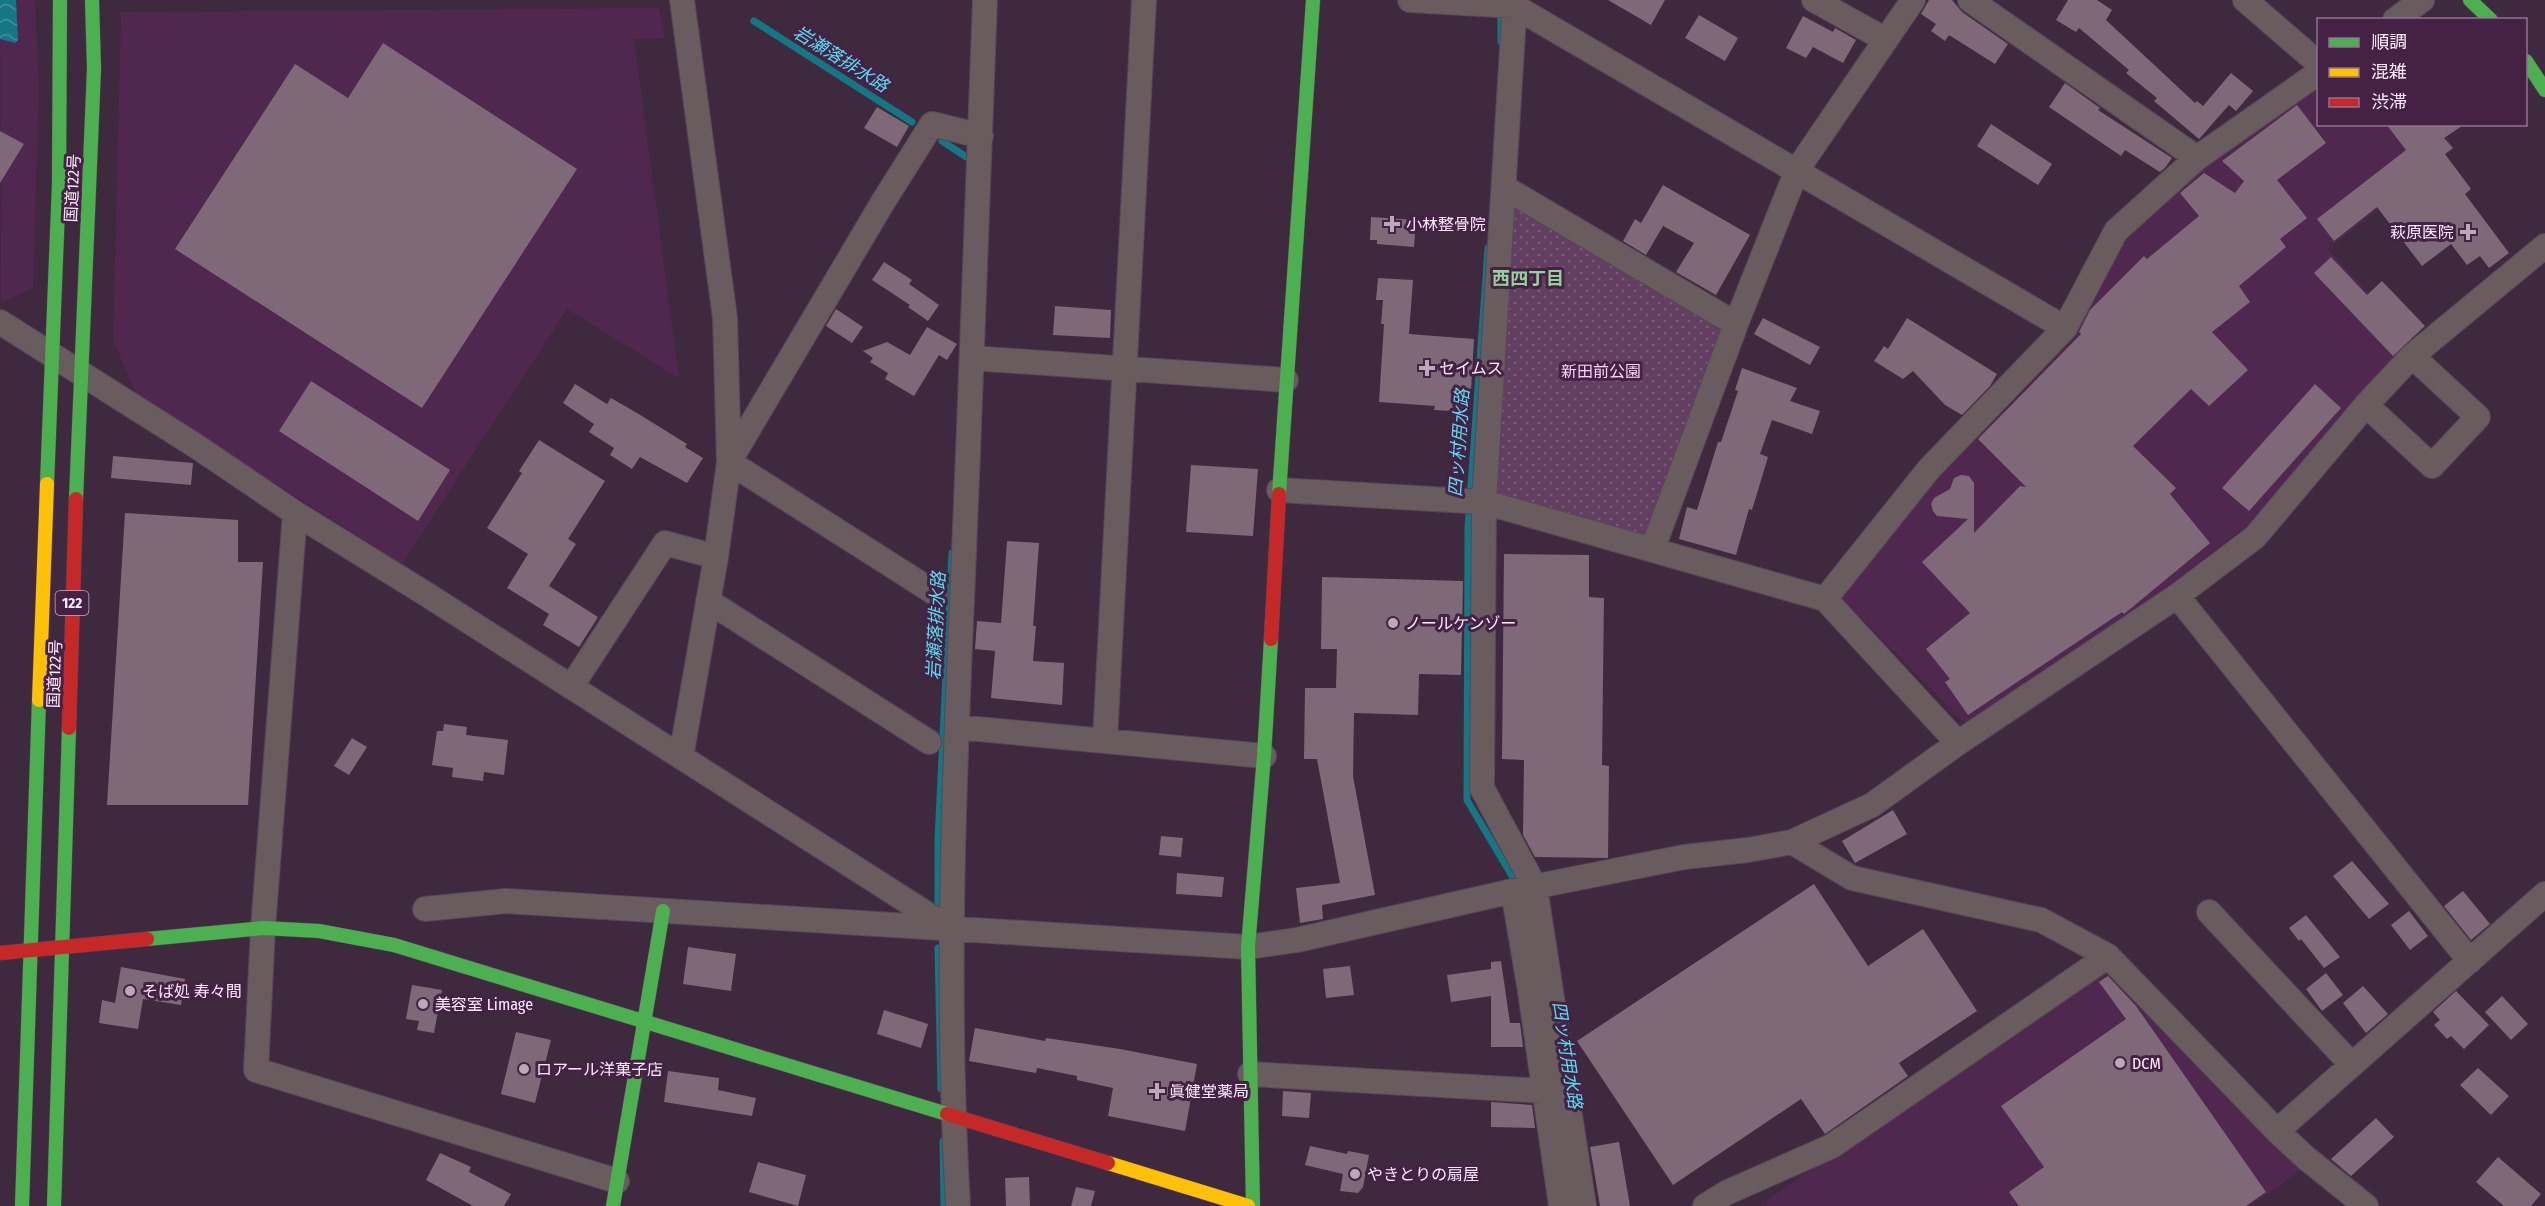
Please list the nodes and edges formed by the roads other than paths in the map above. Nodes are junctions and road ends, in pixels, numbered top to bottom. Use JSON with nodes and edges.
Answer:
{"nodes":[{"id":1,"x":60,"y":0,"type":"edge"},
{"id":2,"x":92,"y":0,"type":"edge"},
{"id":3,"x":682,"y":0,"type":"edge"},
{"id":4,"x":985,"y":0,"type":"edge"},
{"id":5,"x":1144,"y":0,"type":"edge"},
{"id":6,"x":1313,"y":0,"type":"edge"},
{"id":7,"x":1410,"y":0,"type":"edge"},
{"id":8,"x":1814,"y":0,"type":"edge"},
{"id":9,"x":1913,"y":0,"type":"edge"},
{"id":10,"x":1970,"y":0,"type":"edge"},
{"id":11,"x":2245,"y":0,"type":"edge"},
{"id":12,"x":2422,"y":0,"type":"edge"},
{"id":13,"x":2470,"y":0,"type":"edge"},
{"id":14,"x":1515,"y":3,"type":"edge"},
{"id":15,"x":2398,"y":18,"type":"edge"},
{"id":16,"x":2489,"y":18,"type":"edge"},
{"id":17,"x":1886,"y":40,"type":"junction"},
{"id":18,"x":2317,"y":61,"type":"edge"},
{"id":19,"x":2527,"y":63,"type":"edge"},
{"id":20,"x":2317,"y":74,"type":"edge"},
{"id":21,"x":2545,"y":90,"type":"edge"},
{"id":22,"x":981,"y":136,"type":"junction"},
{"id":23,"x":2197,"y":158,"type":"junction"},
{"id":24,"x":1797,"y":170,"type":"junction"},
{"id":25,"x":1505,"y":188,"type":"junction"},
{"id":26,"x":2545,"y":246,"type":"edge"},
{"id":27,"x":0,"y":322,"type":"edge"},
{"id":28,"x":1736,"y":324,"type":"junction"},
{"id":29,"x":2065,"y":328,"type":"junction"},
{"id":30,"x":53,"y":356,"type":"junction"},
{"id":31,"x":2412,"y":357,"type":"junction"},
{"id":32,"x":972,"y":358,"type":"junction"},
{"id":33,"x":1125,"y":368,"type":"junction"},
{"id":34,"x":80,"y":372,"type":"junction"},
{"id":35,"x":1286,"y":380,"type":"junction"},
{"id":36,"x":2366,"y":405,"type":"junction"},
{"id":37,"x":729,"y":462,"type":"junction"},
{"id":38,"x":1279,"y":490,"type":"junction"},
{"id":39,"x":1484,"y":502,"type":"junction"},
{"id":40,"x":295,"y":513,"type":"junction"},
{"id":41,"x":1653,"y":548,"type":"junction"},
{"id":42,"x":716,"y":557,"type":"junction"},
{"id":43,"x":935,"y":593,"type":"dead end"},
{"id":44,"x":2177,"y":596,"type":"junction"},
{"id":45,"x":1825,"y":599,"type":"junction"},
{"id":46,"x":708,"y":601,"type":"junction"},
{"id":47,"x":571,"y":687,"type":"junction"},
{"id":48,"x":957,"y":727,"type":"junction"},
{"id":49,"x":1105,"y":740,"type":"junction"},
{"id":50,"x":928,"y":742,"type":"dead end"},
{"id":51,"x":1958,"y":743,"type":"junction"},
{"id":52,"x":681,"y":756,"type":"junction"},
{"id":53,"x":1264,"y":756,"type":"junction"},
{"id":54,"x":1792,"y":842,"type":"junction"},
{"id":55,"x":1524,"y":889,"type":"junction"},
{"id":56,"x":2545,"y":894,"type":"edge"},
{"id":57,"x":424,"y":909,"type":"dead end"},
{"id":58,"x":663,"y":911,"type":"junction"},
{"id":59,"x":2209,"y":912,"type":"dead end"},
{"id":60,"x":263,"y":928,"type":"junction"},
{"id":61,"x":951,"y":929,"type":"junction"},
{"id":62,"x":1248,"y":947,"type":"junction"},
{"id":63,"x":61,"y":948,"type":"junction"},
{"id":64,"x":28,"y":950,"type":"junction"},
{"id":65,"x":0,"y":953,"type":"edge"},
{"id":66,"x":2108,"y":956,"type":"junction"},
{"id":67,"x":2470,"y":961,"type":"junction"},
{"id":68,"x":643,"y":1022,"type":"junction"},
{"id":69,"x":2352,"y":1065,"type":"junction"},
{"id":70,"x":1250,"y":1074,"type":"junction"},
{"id":71,"x":1544,"y":1091,"type":"junction"},
{"id":72,"x":953,"y":1116,"type":"junction"},
{"id":73,"x":2277,"y":1131,"type":"junction"},
{"id":74,"x":617,"y":1181,"type":"junction"},
{"id":75,"x":22,"y":1206,"type":"edge"},
{"id":76,"x":54,"y":1206,"type":"edge"},
{"id":77,"x":613,"y":1206,"type":"edge"},
{"id":78,"x":958,"y":1206,"type":"edge"},
{"id":79,"x":1248,"y":1206,"type":"edge"},
{"id":80,"x":1253,"y":1206,"type":"edge"},
{"id":81,"x":1561,"y":1206,"type":"edge"},
{"id":82,"x":1584,"y":1206,"type":"edge"},
{"id":83,"x":1705,"y":1206,"type":"edge"},
{"id":84,"x":2366,"y":1206,"type":"edge"}],
"edges":[{"from":1,"to":30,"type":"main road","name":"国道122号","number":"122"},
{"from":2,"to":34,"type":"main road","name":"国道122号","number":"122"},
{"from":3,"to":37,"type":"street"},
{"from":4,"to":22,"type":"street"},
{"from":5,"to":33,"type":"street"},
{"from":6,"to":35,"type":"main road"},
{"from":7,"to":14,"type":"street"},
{"from":8,"to":17,"type":"street"},
{"from":9,"to":17,"type":"street"},
{"from":10,"to":23,"type":"street"},
{"from":11,"to":18,"type":"street"},
{"from":12,"to":15,"type":"street"},
{"from":13,"to":16,"type":"main road"},
{"from":14,"to":24,"type":"street"},
{"from":14,"to":25,"type":"street"},
{"from":17,"to":24,"type":"street"},
{"from":19,"to":21,"type":"main road"},
{"from":20,"to":23,"type":"street"},
{"from":22,"to":32,"type":"street"},
{"from":22,"to":37,"type":"street"},
{"from":23,"to":29,"type":"street"},
{"from":24,"to":28,"type":"street"},
{"from":24,"to":29,"type":"street"},
{"from":25,"to":28,"type":"street"},
{"from":25,"to":39,"type":"street"},
{"from":26,"to":31,"type":"street"},
{"from":27,"to":30,"type":"street"},
{"from":28,"to":41,"type":"street"},
{"from":29,"to":45,"type":"street"},
{"from":30,"to":34,"type":"street"},
{"from":30,"to":64,"type":"main road","name":"国道122号","number":"122"},
{"from":31,"to":36,"type":"street"},
{"from":31,"to":36,"type":"street"},
{"from":32,"to":33,"type":"street"},
{"from":32,"to":48,"type":"street"},
{"from":33,"to":35,"type":"street"},
{"from":33,"to":49,"type":"street"},
{"from":34,"to":40,"type":"street"},
{"from":34,"to":63,"type":"main road","name":"国道122号","number":"122"},
{"from":35,"to":38,"type":"main road"},
{"from":36,"to":44,"type":"street"},
{"from":37,"to":42,"type":"street"},
{"from":37,"to":43,"type":"street"},
{"from":38,"to":39,"type":"street"},
{"from":38,"to":53,"type":"main road"},
{"from":39,"to":41,"type":"street"},
{"from":39,"to":55,"type":"street"},
{"from":40,"to":47,"type":"street"},
{"from":40,"to":60,"type":"street"},
{"from":41,"to":45,"type":"street"},
{"from":42,"to":46,"type":"street"},
{"from":42,"to":47,"type":"street"},
{"from":44,"to":51,"type":"street"},
{"from":44,"to":67,"type":"street"},
{"from":45,"to":51,"type":"street"},
{"from":46,"to":50,"type":"street"},
{"from":46,"to":52,"type":"street"},
{"from":47,"to":52,"type":"street"},
{"from":48,"to":49,"type":"street"},
{"from":48,"to":61,"type":"street"},
{"from":49,"to":53,"type":"street"},
{"from":51,"to":54,"type":"street"},
{"from":52,"to":61,"type":"street"},
{"from":53,"to":62,"type":"main road"},
{"from":54,"to":55,"type":"street"},
{"from":54,"to":66,"type":"street"},
{"from":55,"to":62,"type":"street"},
{"from":55,"to":71,"type":"street"},
{"from":55,"to":82,"type":"street"},
{"from":56,"to":67,"type":"street"},
{"from":57,"to":58,"type":"street"},
{"from":58,"to":61,"type":"street"},
{"from":58,"to":68,"type":"main road"},
{"from":59,"to":69,"type":"street"},
{"from":60,"to":63,"type":"main road"},
{"from":60,"to":68,"type":"main road"},
{"from":60,"to":74,"type":"street"},
{"from":61,"to":62,"type":"street"},
{"from":61,"to":72,"type":"street"},
{"from":62,"to":70,"type":"main road"},
{"from":63,"to":64,"type":"main road"},
{"from":63,"to":76,"type":"main road","name":"国道122号","number":"122"},
{"from":64,"to":65,"type":"main road"},
{"from":64,"to":75,"type":"main road","name":"国道122号","number":"122"},
{"from":66,"to":73,"type":"street"},
{"from":66,"to":83,"type":"street"},
{"from":67,"to":69,"type":"street"},
{"from":68,"to":72,"type":"main road"},
{"from":68,"to":74,"type":"main road"},
{"from":69,"to":73,"type":"street"},
{"from":70,"to":71,"type":"street"},
{"from":70,"to":80,"type":"main road"},
{"from":71,"to":81,"type":"street"},
{"from":72,"to":78,"type":"street"},
{"from":72,"to":79,"type":"main road"},
{"from":73,"to":84,"type":"street"},
{"from":74,"to":77,"type":"main road"}]}
